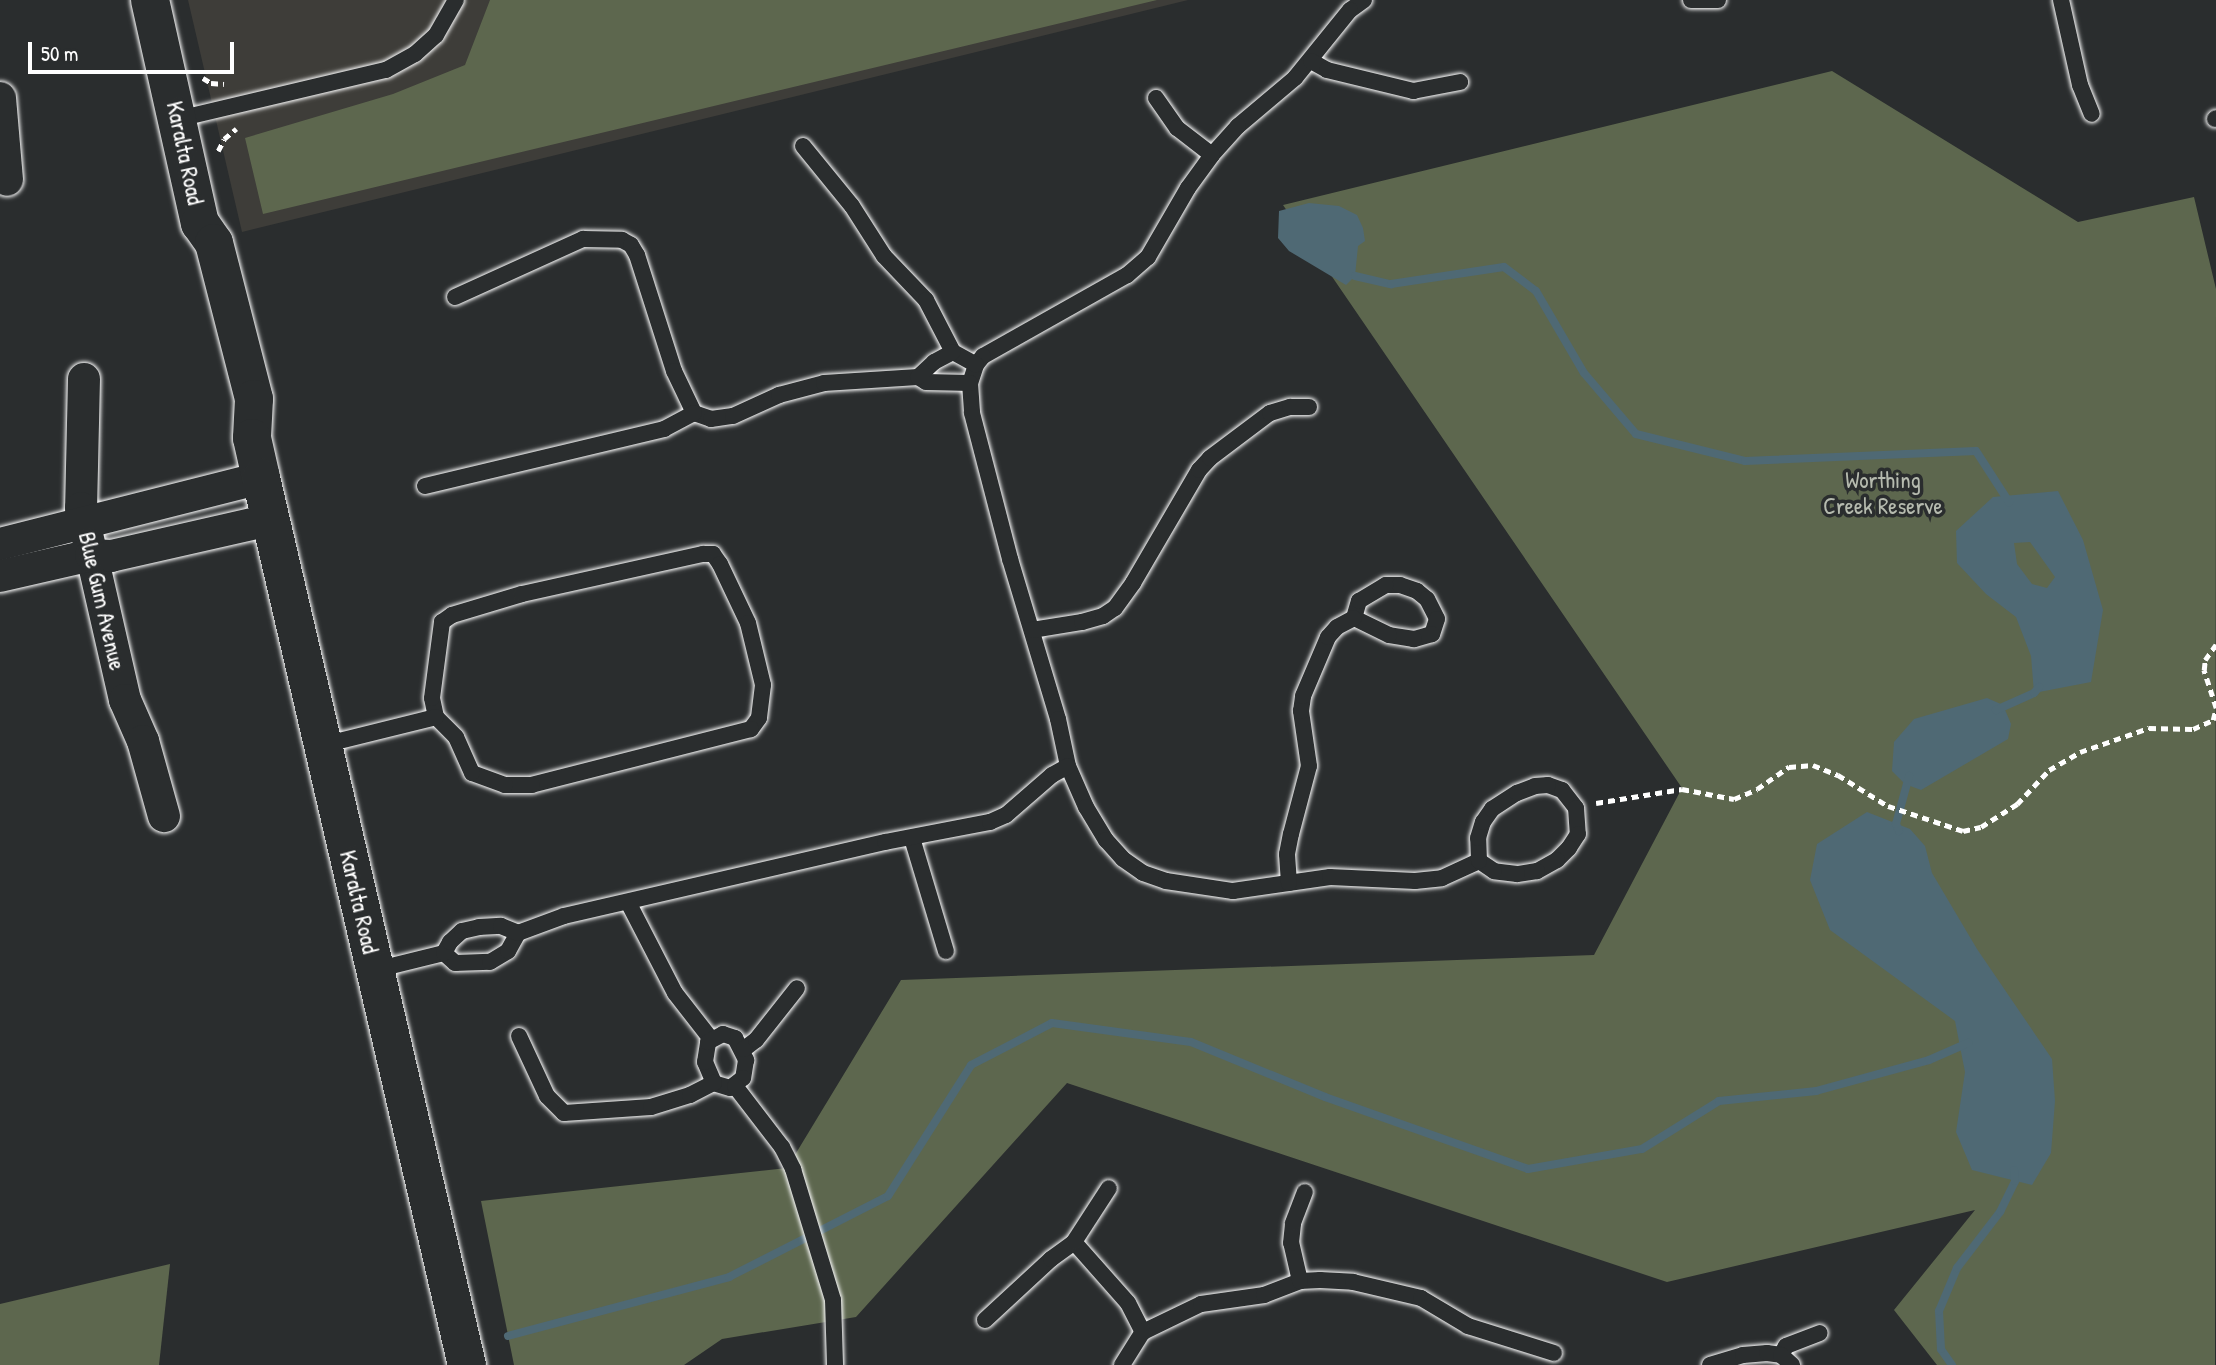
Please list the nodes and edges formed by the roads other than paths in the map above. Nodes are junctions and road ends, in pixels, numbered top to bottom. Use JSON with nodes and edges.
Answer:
{"nodes":[{"id":1,"x":150,"y":0,"type":"edge"},
{"id":2,"x":456,"y":0,"type":"edge"},
{"id":3,"x":1364,"y":0,"type":"edge"},
{"id":4,"x":1690,"y":0,"type":"edge"},
{"id":5,"x":1718,"y":0,"type":"edge"},
{"id":6,"x":2061,"y":0,"type":"edge"},
{"id":7,"x":1311,"y":61,"type":"junction"},
{"id":8,"x":1460,"y":82,"type":"dead end"},
{"id":9,"x":1156,"y":97,"type":"dead end"},
{"id":10,"x":0,"y":98,"type":"edge"},
{"id":11,"x":2092,"y":114,"type":"dead end"},
{"id":12,"x":178,"y":119,"type":"junction"},
{"id":13,"x":803,"y":146,"type":"dead end"},
{"id":14,"x":1212,"y":155,"type":"junction"},
{"id":15,"x":7,"y":180,"type":"dead end"},
{"id":16,"x":455,"y":297,"type":"dead end"},
{"id":17,"x":953,"y":352,"type":"junction"},
{"id":18,"x":976,"y":365,"type":"junction"},
{"id":19,"x":918,"y":377,"type":"junction"},
{"id":20,"x":84,"y":379,"type":"dead end"},
{"id":21,"x":970,"y":383,"type":"junction"},
{"id":22,"x":1309,"y":407,"type":"dead end"},
{"id":23,"x":694,"y":413,"type":"junction"},
{"id":24,"x":261,"y":478,"type":"junction"},
{"id":25,"x":425,"y":486,"type":"dead end"},
{"id":26,"x":270,"y":520,"type":"junction"},
{"id":27,"x":84,"y":524,"type":"junction"},
{"id":28,"x":0,"y":544,"type":"edge"},
{"id":29,"x":91,"y":555,"type":"junction"},
{"id":30,"x":0,"y":576,"type":"edge"},
{"id":31,"x":1354,"y":618,"type":"junction"},
{"id":32,"x":1032,"y":630,"type":"junction"},
{"id":33,"x":436,"y":716,"type":"junction"},
{"id":34,"x":323,"y":745,"type":"junction"},
{"id":35,"x":1068,"y":766,"type":"junction"},
{"id":36,"x":164,"y":817,"type":"dead end"},
{"id":37,"x":912,"y":838,"type":"junction"},
{"id":38,"x":1479,"y":861,"type":"junction"},
{"id":39,"x":1289,"y":883,"type":"junction"},
{"id":40,"x":628,"y":902,"type":"junction"},
{"id":41,"x":518,"y":933,"type":"junction"},
{"id":42,"x":946,"y":951,"type":"dead end"},
{"id":43,"x":444,"y":953,"type":"junction"},
{"id":44,"x":375,"y":970,"type":"junction"},
{"id":45,"x":797,"y":988,"type":"dead end"},
{"id":46,"x":519,"y":1036,"type":"dead end"},
{"id":47,"x":711,"y":1039,"type":"junction"},
{"id":48,"x":744,"y":1049,"type":"junction"},
{"id":49,"x":713,"y":1083,"type":"junction"},
{"id":50,"x":734,"y":1086,"type":"junction"},
{"id":51,"x":1109,"y":1188,"type":"dead end"},
{"id":52,"x":1306,"y":1192,"type":"dead end"},
{"id":53,"x":1074,"y":1242,"type":"junction"},
{"id":54,"x":1300,"y":1280,"type":"junction"},
{"id":55,"x":985,"y":1320,"type":"dead end"},
{"id":56,"x":1143,"y":1332,"type":"junction"},
{"id":57,"x":1820,"y":1333,"type":"dead end"},
{"id":58,"x":1554,"y":1353,"type":"dead end"},
{"id":59,"x":1787,"y":1360,"type":"edge"},
{"id":60,"x":467,"y":1365,"type":"edge"},
{"id":61,"x":835,"y":1365,"type":"edge"},
{"id":62,"x":1122,"y":1365,"type":"edge"},
{"id":63,"x":1710,"y":1365,"type":"edge"}],
"edges":[{"from":1,"to":12,"type":"street","name":"Karalta Road"},
{"from":2,"to":12,"type":"lane"},
{"from":3,"to":7,"type":"lane"},
{"from":4,"to":5,"type":"lane"},
{"from":6,"to":11,"type":"lane"},
{"from":7,"to":8,"type":"lane"},
{"from":7,"to":14,"type":"lane"},
{"from":9,"to":14,"type":"lane"},
{"from":10,"to":15,"type":"street"},
{"from":12,"to":24,"type":"street","name":"Karalta Road"},
{"from":13,"to":17,"type":"lane"},
{"from":14,"to":18,"type":"lane"},
{"from":16,"to":23,"type":"lane"},
{"from":17,"to":18,"type":"lane"},
{"from":17,"to":19,"type":"lane"},
{"from":18,"to":21,"type":"lane"},
{"from":19,"to":21,"type":"lane"},
{"from":19,"to":23,"type":"lane"},
{"from":20,"to":27,"type":"street","name":"Blue Gum Avenue"},
{"from":21,"to":32,"type":"lane"},
{"from":22,"to":32,"type":"lane"},
{"from":23,"to":25,"type":"lane"},
{"from":24,"to":26,"type":"street","name":"Karalta Road"},
{"from":24,"to":27,"type":"street"},
{"from":26,"to":29,"type":"street"},
{"from":26,"to":34,"type":"street","name":"Karalta Road"},
{"from":27,"to":28,"type":"street"},
{"from":27,"to":29,"type":"street","name":"Blue Gum Avenue"},
{"from":29,"to":30,"type":"street"},
{"from":29,"to":36,"type":"street","name":"Blue Gum Avenue"},
{"from":31,"to":31,"type":"lane"},
{"from":31,"to":39,"type":"lane"},
{"from":32,"to":35,"type":"lane"},
{"from":33,"to":33,"type":"lane"},
{"from":33,"to":34,"type":"lane"},
{"from":34,"to":44,"type":"street","name":"Karalta Road"},
{"from":35,"to":37,"type":"lane"},
{"from":35,"to":39,"type":"lane"},
{"from":37,"to":40,"type":"lane"},
{"from":37,"to":42,"type":"lane"},
{"from":38,"to":38,"type":"lane"},
{"from":38,"to":39,"type":"lane"},
{"from":40,"to":41,"type":"lane"},
{"from":40,"to":47,"type":"lane"},
{"from":41,"to":43,"type":"lane"},
{"from":41,"to":43,"type":"lane"},
{"from":43,"to":44,"type":"lane"},
{"from":44,"to":60,"type":"street","name":"Karalta Road"},
{"from":45,"to":48,"type":"lane"},
{"from":46,"to":49,"type":"lane"},
{"from":47,"to":48,"type":"lane"},
{"from":47,"to":49,"type":"lane"},
{"from":48,"to":50,"type":"lane"},
{"from":49,"to":50,"type":"lane"},
{"from":50,"to":61,"type":"lane"},
{"from":51,"to":53,"type":"lane"},
{"from":52,"to":54,"type":"lane"},
{"from":53,"to":55,"type":"lane"},
{"from":53,"to":56,"type":"lane"},
{"from":54,"to":56,"type":"lane"},
{"from":54,"to":58,"type":"lane"},
{"from":56,"to":62,"type":"lane"},
{"from":57,"to":59,"type":"lane"},
{"from":59,"to":63,"type":"lane"}]}
